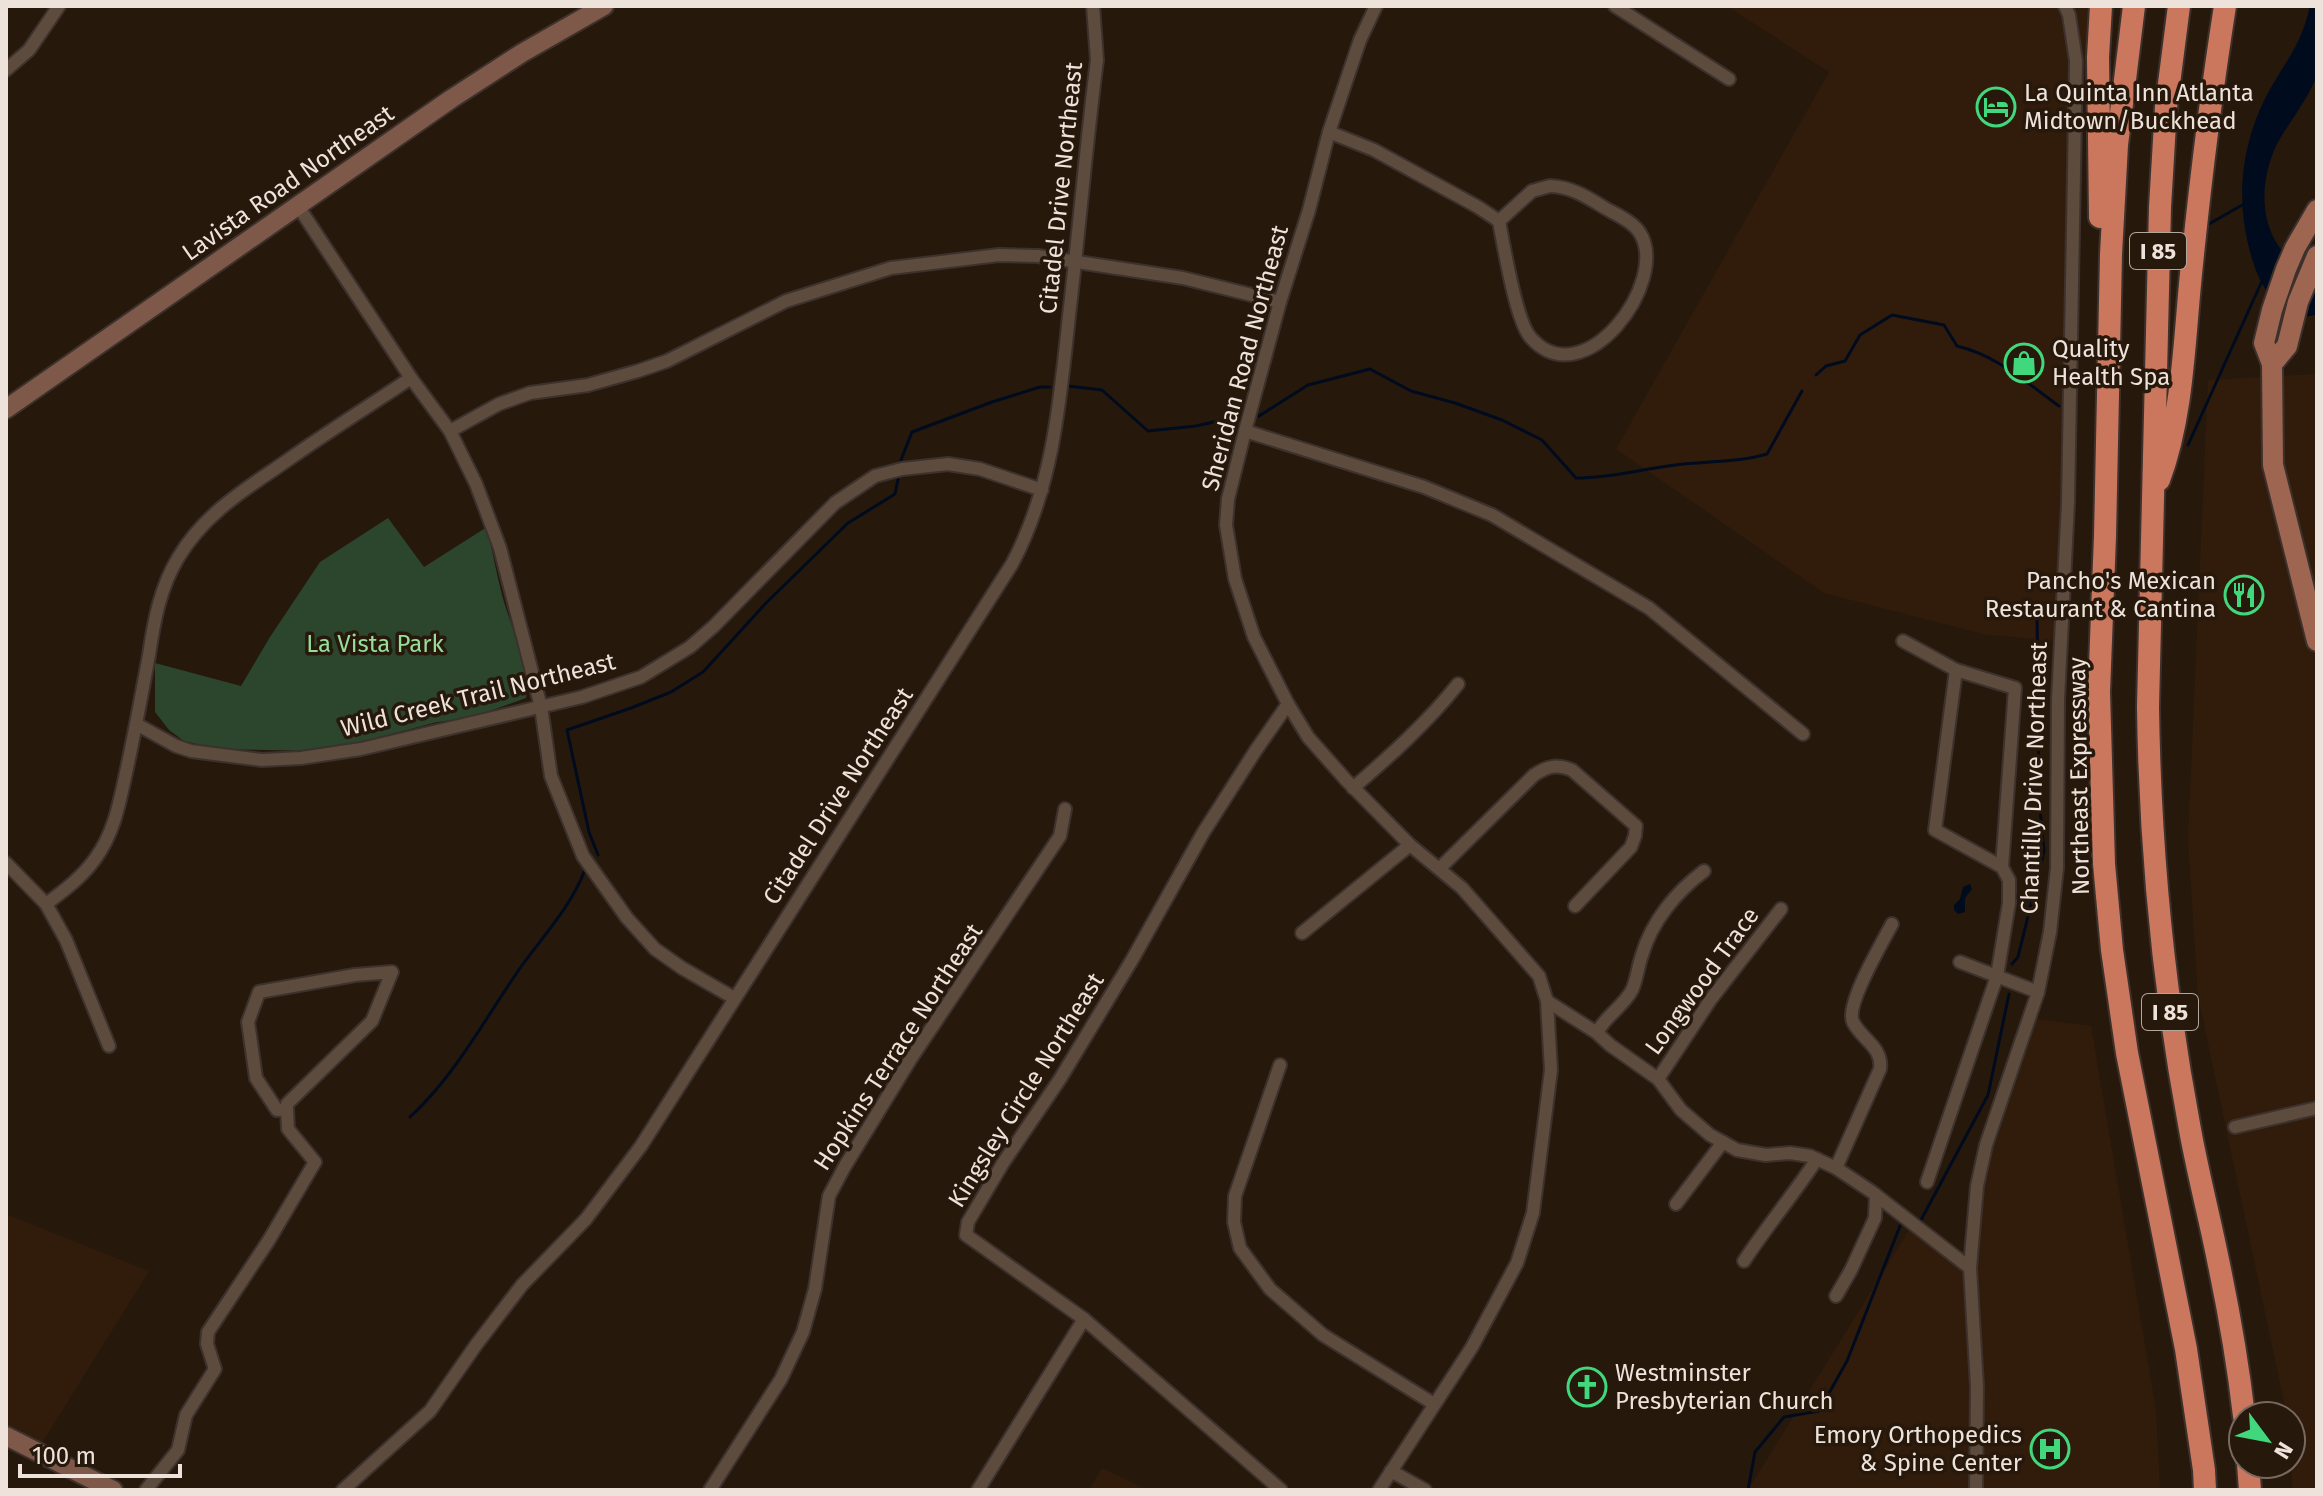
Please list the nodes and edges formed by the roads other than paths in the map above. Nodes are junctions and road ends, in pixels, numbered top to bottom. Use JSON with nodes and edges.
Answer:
{"nodes":[{"id":1,"x":59,"y":6,"type":"edge"},
{"id":2,"x":604,"y":6,"type":"edge"},
{"id":3,"x":1093,"y":6,"type":"edge"},
{"id":4,"x":1376,"y":6,"type":"edge"},
{"id":5,"x":1615,"y":6,"type":"edge"},
{"id":6,"x":2065,"y":6,"type":"edge"},
{"id":7,"x":2101,"y":6,"type":"edge"},
{"id":8,"x":2134,"y":6,"type":"edge"},
{"id":9,"x":2179,"y":6,"type":"edge"},
{"id":10,"x":2225,"y":6,"type":"edge"},
{"id":11,"x":6,"y":70,"type":"edge"},
{"id":12,"x":1729,"y":79,"type":"dead end"},
{"id":13,"x":1329,"y":132,"type":"junction"},
{"id":14,"x":298,"y":206,"type":"junction"},
{"id":15,"x":2317,"y":210,"type":"edge"},
{"id":16,"x":1499,"y":221,"type":"junction"},
{"id":17,"x":2317,"y":256,"type":"edge"},
{"id":18,"x":1075,"y":262,"type":"junction"},
{"id":19,"x":2110,"y":297,"type":"junction"},
{"id":20,"x":1280,"y":302,"type":"junction"},
{"id":21,"x":2272,"y":364,"type":"junction"},
{"id":22,"x":411,"y":378,"type":"junction"},
{"id":23,"x":7,"y":406,"type":"edge"},
{"id":24,"x":450,"y":431,"type":"junction"},
{"id":25,"x":1245,"y":431,"type":"junction"},
{"id":26,"x":1042,"y":490,"type":"junction"},
{"id":27,"x":2153,"y":496,"type":"junction"},
{"id":28,"x":1903,"y":641,"type":"dead end"},
{"id":29,"x":2317,"y":641,"type":"edge"},
{"id":30,"x":1956,"y":670,"type":"junction"},
{"id":31,"x":1458,"y":684,"type":"dead end"},
{"id":32,"x":1288,"y":704,"type":"junction"},
{"id":33,"x":541,"y":707,"type":"junction"},
{"id":34,"x":138,"y":725,"type":"junction"},
{"id":35,"x":1803,"y":734,"type":"dead end"},
{"id":36,"x":1353,"y":788,"type":"junction"},
{"id":37,"x":1065,"y":809,"type":"dead end"},
{"id":38,"x":1410,"y":845,"type":"junction"},
{"id":39,"x":6,"y":863,"type":"edge"},
{"id":40,"x":2002,"y":867,"type":"junction"},
{"id":41,"x":1440,"y":868,"type":"junction"},
{"id":42,"x":1704,"y":871,"type":"dead end"},
{"id":43,"x":46,"y":904,"type":"junction"},
{"id":44,"x":1575,"y":906,"type":"dead end"},
{"id":45,"x":1781,"y":909,"type":"dead end"},
{"id":46,"x":1892,"y":924,"type":"dead end"},
{"id":47,"x":1302,"y":933,"type":"dead end"},
{"id":48,"x":1960,"y":962,"type":"dead end"},
{"id":49,"x":1997,"y":976,"type":"junction"},
{"id":50,"x":2038,"y":992,"type":"junction"},
{"id":51,"x":734,"y":998,"type":"junction"},
{"id":52,"x":1547,"y":1001,"type":"junction"},
{"id":53,"x":1597,"y":1033,"type":"junction"},
{"id":54,"x":109,"y":1046,"type":"dead end"},
{"id":55,"x":1280,"y":1065,"type":"dead end"},
{"id":56,"x":1658,"y":1079,"type":"junction"},
{"id":57,"x":2317,"y":1108,"type":"edge"},
{"id":58,"x":287,"y":1109,"type":"junction"},
{"id":59,"x":2235,"y":1127,"type":"dead end"},
{"id":60,"x":1723,"y":1142,"type":"junction"},
{"id":61,"x":1817,"y":1159,"type":"junction"},
{"id":62,"x":1836,"y":1168,"type":"junction"},
{"id":63,"x":1927,"y":1182,"type":"dead end"},
{"id":64,"x":1876,"y":1195,"type":"junction"},
{"id":65,"x":1676,"y":1204,"type":"dead end"},
{"id":66,"x":1744,"y":1261,"type":"dead end"},
{"id":67,"x":1970,"y":1268,"type":"junction"},
{"id":68,"x":1836,"y":1296,"type":"dead end"},
{"id":69,"x":1084,"y":1319,"type":"junction"},
{"id":70,"x":2242,"y":1400,"type":"edge"},
{"id":71,"x":1434,"y":1404,"type":"junction"},
{"id":72,"x":6,"y":1436,"type":"edge"},
{"id":73,"x":1391,"y":1471,"type":"junction"},
{"id":74,"x":113,"y":1490,"type":"edge"},
{"id":75,"x":146,"y":1490,"type":"edge"},
{"id":76,"x":343,"y":1490,"type":"edge"},
{"id":77,"x":710,"y":1490,"type":"edge"},
{"id":78,"x":978,"y":1490,"type":"edge"},
{"id":79,"x":1281,"y":1490,"type":"edge"},
{"id":80,"x":1379,"y":1490,"type":"edge"},
{"id":81,"x":1425,"y":1490,"type":"edge"},
{"id":82,"x":1976,"y":1490,"type":"edge"},
{"id":83,"x":2205,"y":1490,"type":"edge"}],
"edges":[{"from":1,"to":11,"type":"street"},
{"from":2,"to":14,"type":"main road","name":"Lavista Road Northeast"},
{"from":3,"to":18,"type":"street","name":"Citadel Drive Northeast"},
{"from":4,"to":13,"type":"street","name":"Sheridan Road Northeast"},
{"from":5,"to":12,"type":"street"},
{"from":6,"to":50,"type":"street","name":"Chantilly Drive Northeast"},
{"from":7,"to":19,"type":"highway"},
{"from":8,"to":19,"type":"highway","name":"Northeast Expressway","number":"I 85"},
{"from":9,"to":27,"type":"highway","number":"I 85"},
{"from":10,"to":27,"type":"highway"},
{"from":13,"to":16,"type":"street"},
{"from":13,"to":20,"type":"street","name":"Sheridan Road Northeast"},
{"from":14,"to":22,"type":"street"},
{"from":14,"to":23,"type":"main road","name":"Lavista Road Northeast"},
{"from":15,"to":21,"type":"main road"},
{"from":16,"to":16,"type":"street"},
{"from":17,"to":21,"type":"main road"},
{"from":18,"to":20,"type":"street"},
{"from":18,"to":24,"type":"street"},
{"from":18,"to":26,"type":"street","name":"Citadel Drive Northeast"},
{"from":19,"to":83,"type":"highway","name":"Northeast Expressway","number":"I 85"},
{"from":20,"to":25,"type":"street","name":"Sheridan Road Northeast"},
{"from":21,"to":29,"type":"main road"},
{"from":22,"to":24,"type":"street"},
{"from":22,"to":34,"type":"street"},
{"from":24,"to":33,"type":"street"},
{"from":25,"to":32,"type":"street","name":"Sheridan Road Northeast"},
{"from":25,"to":35,"type":"street"},
{"from":26,"to":33,"type":"street","name":"Wild Creek Trail Northeast"},
{"from":26,"to":51,"type":"street","name":"Citadel Drive Northeast"},
{"from":27,"to":70,"type":"highway","number":"I 85"},
{"from":28,"to":30,"type":"street"},
{"from":30,"to":40,"type":"street"},
{"from":30,"to":40,"type":"street"},
{"from":31,"to":36,"type":"street"},
{"from":32,"to":36,"type":"street","name":"Sheridan Road Northeast"},
{"from":32,"to":69,"type":"street","name":"Kingsley Circle Northeast"},
{"from":33,"to":34,"type":"street","name":"Wild Creek Trail Northeast"},
{"from":33,"to":51,"type":"street"},
{"from":34,"to":43,"type":"street"},
{"from":36,"to":38,"type":"street","name":"Sheridan Road Northeast"},
{"from":37,"to":77,"type":"street","name":"Hopkins Terrace Northeast"},
{"from":38,"to":41,"type":"street","name":"Sheridan Road Northeast"},
{"from":38,"to":47,"type":"street"},
{"from":39,"to":43,"type":"street"},
{"from":40,"to":49,"type":"street"},
{"from":41,"to":44,"type":"street"},
{"from":41,"to":52,"type":"street","name":"Sheridan Road Northeast"},
{"from":42,"to":53,"type":"street"},
{"from":43,"to":54,"type":"street"},
{"from":45,"to":56,"type":"street","name":"Longwood Trace"},
{"from":46,"to":62,"type":"street"},
{"from":48,"to":49,"type":"street"},
{"from":49,"to":50,"type":"street"},
{"from":49,"to":63,"type":"street"},
{"from":50,"to":67,"type":"street","name":"Chantilly Drive Northeast"},
{"from":51,"to":76,"type":"street","name":"Citadel Drive Northeast"},
{"from":52,"to":53,"type":"street"},
{"from":52,"to":71,"type":"street","name":"Sheridan Road Northeast"},
{"from":53,"to":56,"type":"street"},
{"from":55,"to":71,"type":"street"},
{"from":56,"to":60,"type":"street"},
{"from":57,"to":59,"type":"street"},
{"from":58,"to":58,"type":"street"},
{"from":58,"to":75,"type":"street"},
{"from":60,"to":61,"type":"street"},
{"from":60,"to":65,"type":"street"},
{"from":61,"to":62,"type":"street"},
{"from":61,"to":66,"type":"street"},
{"from":62,"to":64,"type":"street"},
{"from":64,"to":67,"type":"street"},
{"from":64,"to":68,"type":"street"},
{"from":67,"to":82,"type":"street","name":"Chantilly Drive Northeast"},
{"from":69,"to":78,"type":"street"},
{"from":69,"to":79,"type":"street","name":"Kingsley Circle Northeast"},
{"from":71,"to":73,"type":"street","name":"Sheridan Road Northeast"},
{"from":72,"to":74,"type":"main road"},
{"from":73,"to":80,"type":"street","name":"Sheridan Road Northeast"},
{"from":73,"to":81,"type":"street"}]}
